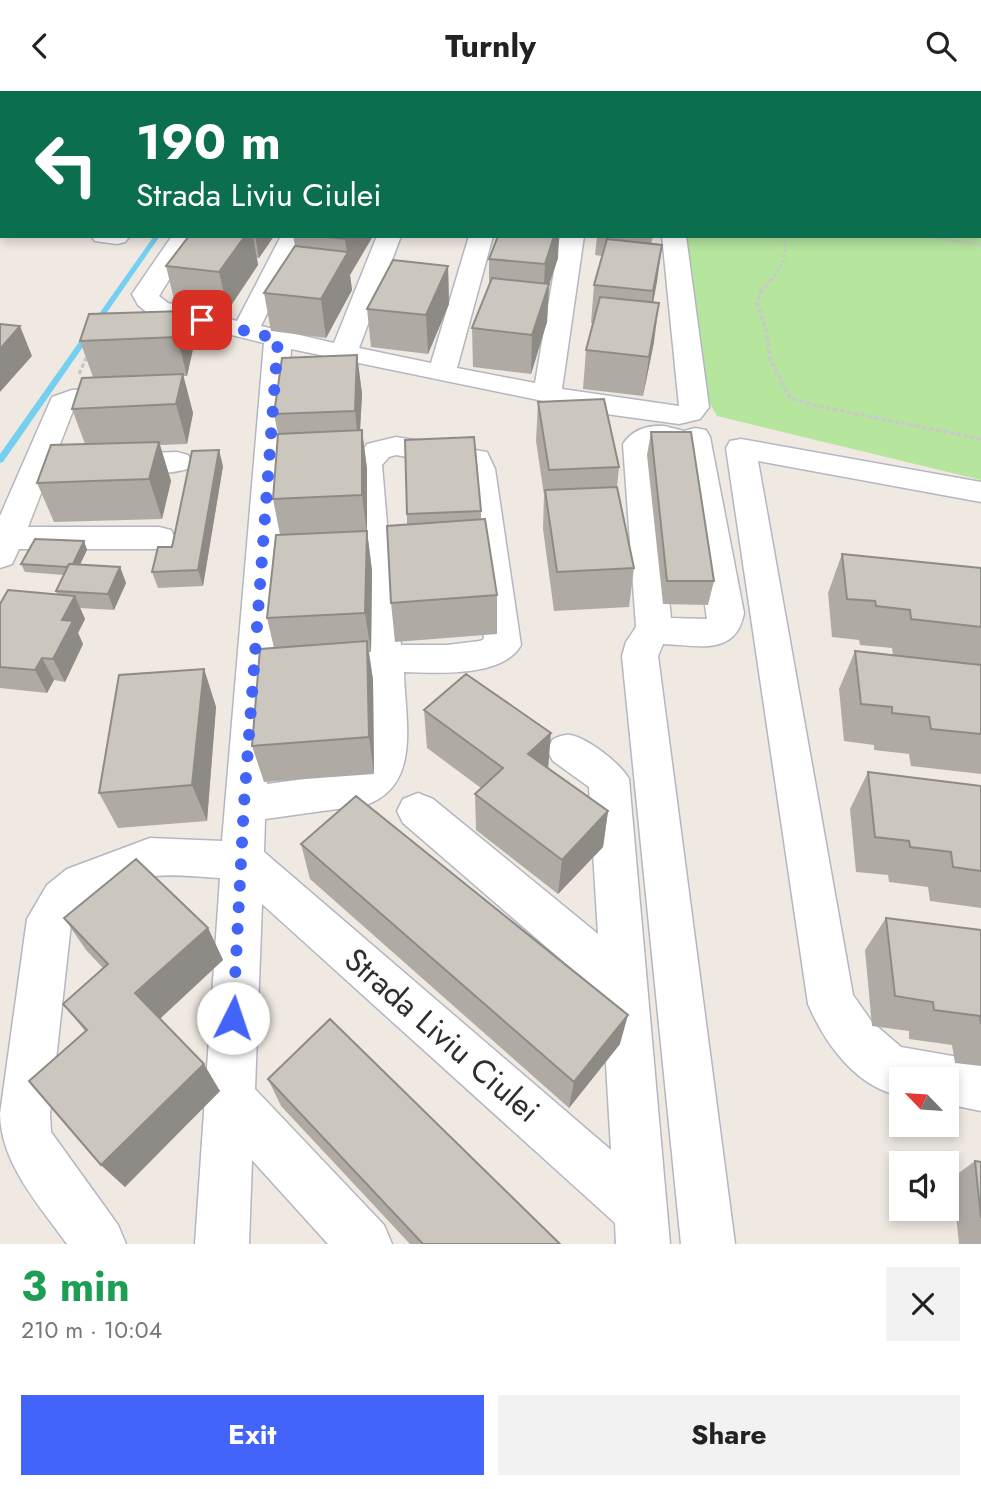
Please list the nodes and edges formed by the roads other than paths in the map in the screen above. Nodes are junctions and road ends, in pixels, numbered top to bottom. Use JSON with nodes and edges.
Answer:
{"nodes":[{"id":1,"x":183,"y":238,"type":"edge"},
{"id":2,"x":292,"y":238,"type":"edge"},
{"id":3,"x":388,"y":238,"type":"edge"},
{"id":4,"x":480,"y":238,"type":"edge"},
{"id":5,"x":572,"y":238,"type":"edge"},
{"id":6,"x":674,"y":238,"type":"edge"},
{"id":7,"x":245,"y":331,"type":"junction"},
{"id":8,"x":278,"y":339,"type":"junction"},
{"id":9,"x":343,"y":353,"type":"junction"},
{"id":10,"x":442,"y":373,"type":"junction"},
{"id":11,"x":547,"y":394,"type":"junction"},
{"id":12,"x":153,"y":395,"type":"edge"},
{"id":13,"x":696,"y":429,"type":"junction"},
{"id":14,"x":741,"y":448,"type":"junction"},
{"id":15,"x":177,"y":463,"type":"dead end"},
{"id":16,"x":65,"y":466,"type":"junction"},
{"id":17,"x":981,"y":492,"type":"edge"},
{"id":18,"x":159,"y":538,"type":"dead end"},
{"id":19,"x":4,"y":547,"type":"edge"},
{"id":20,"x":654,"y":631,"type":"junction"},
{"id":21,"x":385,"y":658,"type":"junction"},
{"id":22,"x":567,"y":750,"type":"dead end"},
{"id":23,"x":244,"y":804,"type":"junction"},
{"id":24,"x":418,"y":811,"type":"dead end"},
{"id":25,"x":243,"y":860,"type":"junction"},
{"id":26,"x":624,"y":985,"type":"junction"},
{"id":27,"x":981,"y":1086,"type":"edge"},
{"id":28,"x":228,"y":1097,"type":"junction"},
{"id":29,"x":642,"y":1227,"type":"edge"},
{"id":30,"x":99,"y":1244,"type":"edge"},
{"id":31,"x":222,"y":1244,"type":"edge"},
{"id":32,"x":365,"y":1244,"type":"edge"},
{"id":33,"x":708,"y":1244,"type":"edge"}],
"edges":[{"from":1,"to":7,"type":"street"},
{"from":2,"to":7,"type":"street"},
{"from":3,"to":9,"type":"street"},
{"from":4,"to":10,"type":"street"},
{"from":5,"to":11,"type":"street"},
{"from":6,"to":13,"type":"street"},
{"from":7,"to":8,"type":"street"},
{"from":8,"to":9,"type":"street"},
{"from":8,"to":23,"type":"street"},
{"from":9,"to":10,"type":"street"},
{"from":10,"to":11,"type":"street"},
{"from":11,"to":13,"type":"street"},
{"from":12,"to":16,"type":"street"},
{"from":13,"to":14,"type":"street"},
{"from":13,"to":20,"type":"street"},
{"from":13,"to":20,"type":"street"},
{"from":14,"to":17,"type":"street"},
{"from":14,"to":27,"type":"street"},
{"from":15,"to":16,"type":"street"},
{"from":16,"to":19,"type":"street"},
{"from":18,"to":19,"type":"street"},
{"from":20,"to":33,"type":"street"},
{"from":21,"to":21,"type":"street"},
{"from":21,"to":23,"type":"street"},
{"from":22,"to":26,"type":"street","name":"Strada Liviu Ciulei"},
{"from":23,"to":25,"type":"street"},
{"from":24,"to":26,"type":"street"},
{"from":25,"to":28,"type":"street"},
{"from":25,"to":29,"type":"street","name":"Strada Liviu Ciulei"},
{"from":25,"to":30,"type":"street"},
{"from":26,"to":29,"type":"street","name":"Strada Liviu Ciulei"},
{"from":28,"to":31,"type":"street"},
{"from":28,"to":32,"type":"street"}]}
